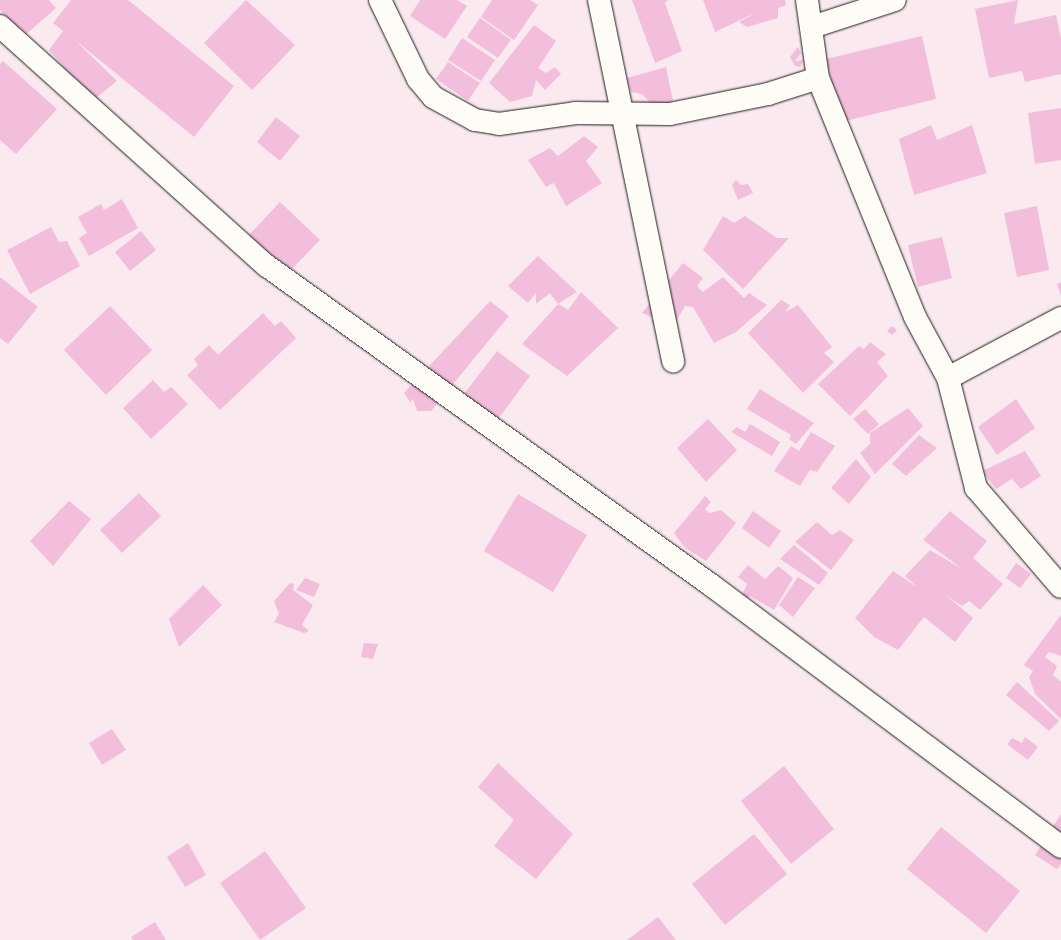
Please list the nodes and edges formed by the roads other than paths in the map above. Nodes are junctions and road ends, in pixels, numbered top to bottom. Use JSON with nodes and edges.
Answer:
{"nodes":[{"id":1,"x":380,"y":0,"type":"edge"},
{"id":2,"x":599,"y":0,"type":"edge"},
{"id":3,"x":807,"y":0,"type":"edge"},
{"id":4,"x":895,"y":0,"type":"edge"},
{"id":5,"x":0,"y":26,"type":"edge"},
{"id":6,"x":812,"y":27,"type":"junction"},
{"id":7,"x":818,"y":78,"type":"junction"},
{"id":8,"x":621,"y":114,"type":"junction"},
{"id":9,"x":1061,"y":318,"type":"edge"},
{"id":10,"x":673,"y":361,"type":"dead end"},
{"id":11,"x":948,"y":378,"type":"junction"},
{"id":12,"x":1061,"y":587,"type":"edge"},
{"id":13,"x":1061,"y":847,"type":"edge"}],
"edges":[{"from":1,"to":8,"type":"street"},
{"from":2,"to":8,"type":"street"},
{"from":3,"to":6,"type":"street"},
{"from":4,"to":6,"type":"street"},
{"from":5,"to":13,"type":"street"},
{"from":6,"to":7,"type":"street"},
{"from":7,"to":8,"type":"street"},
{"from":7,"to":11,"type":"street"},
{"from":8,"to":10,"type":"street"},
{"from":9,"to":11,"type":"street"},
{"from":11,"to":12,"type":"street"}]}
